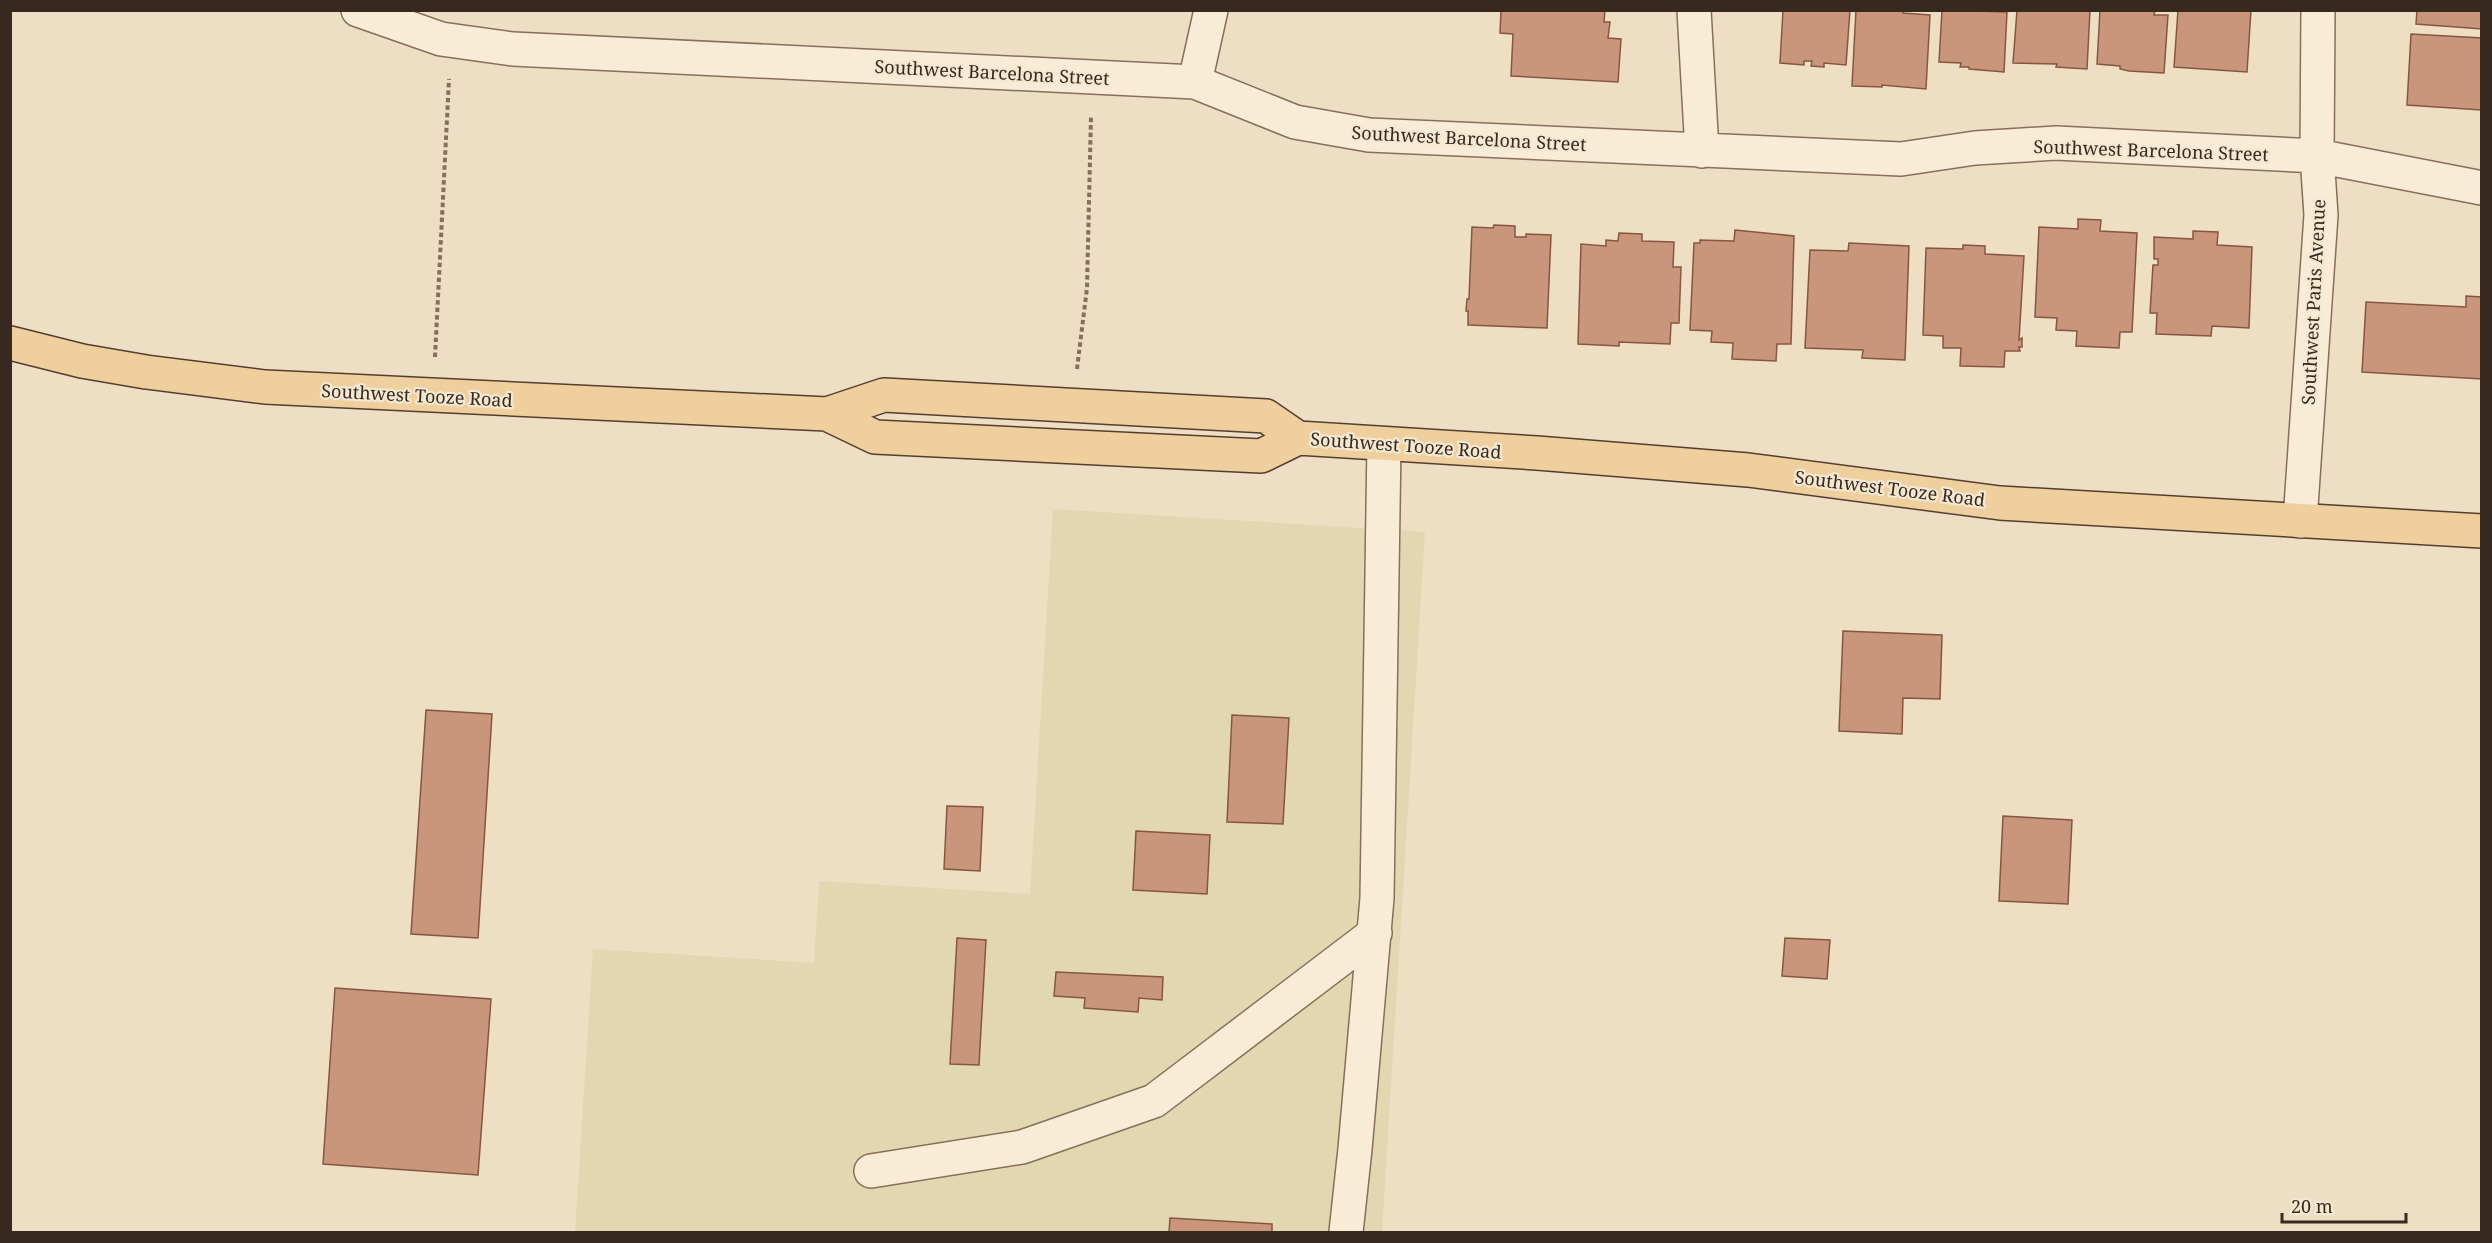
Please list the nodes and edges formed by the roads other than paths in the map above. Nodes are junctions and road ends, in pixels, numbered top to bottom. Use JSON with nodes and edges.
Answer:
{"nodes":[{"id":1,"x":358,"y":10,"type":"edge"},
{"id":2,"x":1211,"y":10,"type":"edge"},
{"id":3,"x":1694,"y":10,"type":"edge"},
{"id":4,"x":2318,"y":10,"type":"edge"},
{"id":5,"x":1195,"y":82,"type":"junction"},
{"id":6,"x":1702,"y":151,"type":"junction"},
{"id":7,"x":2317,"y":156,"type":"junction"},
{"id":8,"x":2481,"y":188,"type":"edge"},
{"id":9,"x":10,"y":343,"type":"edge"},
{"id":10,"x":1384,"y":444,"type":"junction"},
{"id":11,"x":2300,"y":521,"type":"junction"},
{"id":12,"x":2481,"y":531,"type":"edge"},
{"id":13,"x":1375,"y":933,"type":"junction"},
{"id":14,"x":871,"y":1171,"type":"dead end"},
{"id":15,"x":1346,"y":1233,"type":"edge"}],
"edges":[{"from":1,"to":5,"type":"street","name":"Southwest Barcelona Street"},
{"from":2,"to":5,"type":"street"},
{"from":3,"to":6,"type":"street"},
{"from":4,"to":7,"type":"street","name":"Southwest Paris Avenue"},
{"from":5,"to":6,"type":"street","name":"Southwest Barcelona Street"},
{"from":6,"to":7,"type":"street","name":"Southwest Barcelona Street"},
{"from":7,"to":8,"type":"street","name":"Southwest Barcelona Street"},
{"from":7,"to":11,"type":"street","name":"Southwest Paris Avenue"},
{"from":9,"to":10,"type":"main road","name":"Southwest Tooze Road"},
{"from":10,"to":11,"type":"main road","name":"Southwest Tooze Road"},
{"from":10,"to":13,"type":"street"},
{"from":11,"to":12,"type":"main road","name":"Southwest Tooze Road"},
{"from":13,"to":14,"type":"street"},
{"from":13,"to":15,"type":"street"}]}
